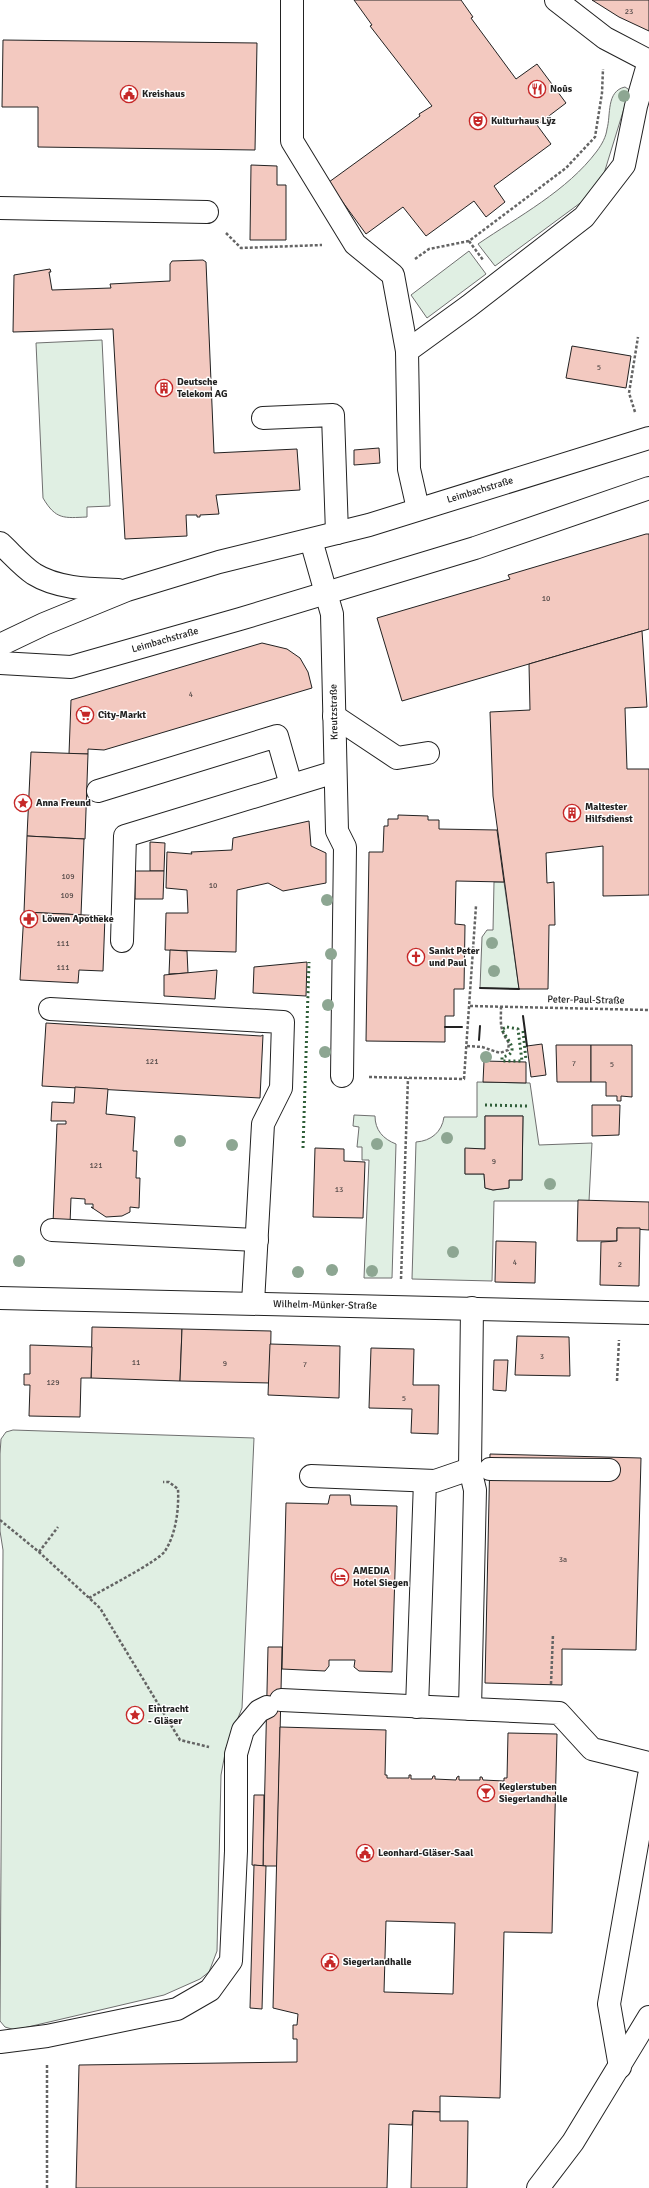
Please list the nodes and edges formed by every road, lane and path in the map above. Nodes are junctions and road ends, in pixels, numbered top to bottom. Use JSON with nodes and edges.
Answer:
{"nodes":[{"id":1,"x":292,"y":0,"type":"edge"},
{"id":2,"x":556,"y":0,"type":"edge"},
{"id":3,"x":605,"y":38,"type":"junction"},
{"id":4,"x":649,"y":61,"type":"edge"},
{"id":5,"x":0,"y":208,"type":"edge"},
{"id":6,"x":207,"y":212,"type":"joint"},
{"id":7,"x":355,"y":244,"type":"junction"},
{"id":8,"x":393,"y":275,"type":"junction"},
{"id":9,"x":638,"y":336,"type":"dead end"},
{"id":10,"x":407,"y":351,"type":"junction"},
{"id":11,"x":263,"y":418,"type":"dead end"},
{"id":12,"x":646,"y":438,"type":"edge"},
{"id":13,"x":649,"y":488,"type":"edge"},
{"id":14,"x":418,"y":509,"type":"junction"},
{"id":15,"x":337,"y":533,"type":"junction"},
{"id":16,"x":311,"y":540,"type":"junction"},
{"id":17,"x":0,"y":542,"type":"edge"},
{"id":18,"x":127,"y":590,"type":"junction"},
{"id":19,"x":326,"y":593,"type":"junction"},
{"id":20,"x":0,"y":644,"type":"edge"},
{"id":21,"x":0,"y":663,"type":"edge"},
{"id":22,"x":334,"y":716,"type":"junction"},
{"id":23,"x":428,"y":753,"type":"dead end"},
{"id":24,"x":335,"y":772,"type":"junction"},
{"id":25,"x":291,"y":785,"type":"junction"},
{"id":26,"x":98,"y":791,"type":"dead end"},
{"id":27,"x":476,"y":906,"type":"dead end"},
{"id":28,"x":122,"y":941,"type":"dead end"},
{"id":29,"x":470,"y":1006,"type":"junction"},
{"id":30,"x":501,"y":1006,"type":"junction"},
{"id":31,"x":50,"y":1009,"type":"dead end"},
{"id":32,"x":649,"y":1010,"type":"edge"},
{"id":33,"x":467,"y":1046,"type":"junction"},
{"id":34,"x":342,"y":1076,"type":"joint"},
{"id":35,"x":408,"y":1078,"type":"junction"},
{"id":36,"x":52,"y":1230,"type":"dead end"},
{"id":37,"x":257,"y":1240,"type":"junction"},
{"id":38,"x":0,"y":1298,"type":"edge"},
{"id":39,"x":253,"y":1303,"type":"junction"},
{"id":40,"x":400,"y":1307,"type":"junction"},
{"id":41,"x":472,"y":1308,"type":"junction"},
{"id":42,"x":620,"y":1312,"type":"junction"},
{"id":43,"x":649,"y":1313,"type":"edge"},
{"id":44,"x":617,"y":1381,"type":"dead end"},
{"id":45,"x":480,"y":1469,"type":"junction"},
{"id":46,"x":609,"y":1470,"type":"dead end"},
{"id":47,"x":311,"y":1476,"type":"dead end"},
{"id":48,"x":425,"y":1481,"type":"junction"},
{"id":49,"x":163,"y":1482,"type":"dead end"},
{"id":50,"x":0,"y":1520,"type":"edge"},
{"id":51,"x":58,"y":1527,"type":"dead end"},
{"id":52,"x":39,"y":1552,"type":"junction"},
{"id":53,"x":89,"y":1598,"type":"junction"},
{"id":54,"x":552,"y":1634,"type":"dead end"},
{"id":55,"x":551,"y":1685,"type":"dead end"},
{"id":56,"x":417,"y":1707,"type":"junction"},
{"id":57,"x":470,"y":1709,"type":"junction"},
{"id":58,"x":236,"y":1754,"type":"junction"},
{"id":59,"x":649,"y":1762,"type":"edge"},
{"id":60,"x":649,"y":1776,"type":"edge"},
{"id":61,"x":649,"y":2017,"type":"edge"},
{"id":62,"x":48,"y":2036,"type":"junction"},
{"id":63,"x":0,"y":2042,"type":"edge"},
{"id":64,"x":620,"y":2067,"type":"junction"},
{"id":65,"x":47,"y":2188,"type":"edge"},
{"id":66,"x":538,"y":2188,"type":"edge"}],
"edges":[{"from":1,"to":7,"type":"main road"},
{"from":2,"to":3,"type":"main road"},
{"from":3,"to":4,"type":"main road"},
{"from":3,"to":8,"type":"path"},
{"from":4,"to":10,"type":"main road"},
{"from":5,"to":6,"type":"main road"},
{"from":6,"to":7,"type":"path"},
{"from":7,"to":8,"type":"main road"},
{"from":8,"to":10,"type":"main road"},
{"from":9,"to":12,"type":"path"},
{"from":10,"to":14,"type":"main road"},
{"from":11,"to":15,"type":"main road"},
{"from":12,"to":14,"type":"main road","name":"Leimbachstraße"},
{"from":13,"to":19,"type":"main road","name":"Leimbachstraße"},
{"from":14,"to":15,"type":"main road","name":"Leimbachstraße"},
{"from":15,"to":16,"type":"main road","name":"Leimbachstraße"},
{"from":16,"to":18,"type":"main road","name":"Leimbachstraße"},
{"from":16,"to":19,"type":"main road"},
{"from":17,"to":18,"type":"main road"},
{"from":18,"to":20,"type":"main road","name":"Leimbachstraße"},
{"from":19,"to":21,"type":"main road","name":"Leimbachstraße"},
{"from":19,"to":22,"type":"main road","name":"Kreutzstraße"},
{"from":22,"to":23,"type":"main road"},
{"from":22,"to":24,"type":"main road","name":"Kreutzstraße"},
{"from":24,"to":25,"type":"main road"},
{"from":24,"to":34,"type":"main road","name":"Kreutzstraße"},
{"from":25,"to":26,"type":"main road"},
{"from":25,"to":28,"type":"main road"},
{"from":27,"to":29,"type":"path"},
{"from":29,"to":30,"type":"path","name":"Peter-Paul-Straße"},
{"from":29,"to":33,"type":"path"},
{"from":30,"to":32,"type":"path","name":"Peter-Paul-Straße"},
{"from":30,"to":33,"type":"path"},
{"from":31,"to":37,"type":"main road"},
{"from":33,"to":35,"type":"path"},
{"from":34,"to":35,"type":"path"},
{"from":35,"to":40,"type":"path"},
{"from":36,"to":37,"type":"main road"},
{"from":37,"to":39,"type":"main road"},
{"from":38,"to":39,"type":"main road","name":"Wilhelm-Münker-Straße"},
{"from":39,"to":40,"type":"main road","name":"Wilhelm-Münker-Straße"},
{"from":40,"to":41,"type":"main road","name":"Wilhelm-Münker-Straße"},
{"from":41,"to":42,"type":"main road","name":"Wilhelm-Münker-Straße"},
{"from":41,"to":45,"type":"main road"},
{"from":42,"to":43,"type":"main road","name":"Wilhelm-Münker-Straße"},
{"from":42,"to":44,"type":"path"},
{"from":45,"to":46,"type":"main road"},
{"from":45,"to":48,"type":"main road"},
{"from":45,"to":57,"type":"main road"},
{"from":47,"to":48,"type":"main road"},
{"from":48,"to":56,"type":"main road"},
{"from":49,"to":53,"type":"path"},
{"from":50,"to":52,"type":"path"},
{"from":51,"to":52,"type":"path"},
{"from":52,"to":53,"type":"path"},
{"from":53,"to":58,"type":"path"},
{"from":54,"to":55,"type":"path"},
{"from":56,"to":57,"type":"main road"},
{"from":56,"to":58,"type":"main road"},
{"from":57,"to":59,"type":"main road"},
{"from":58,"to":62,"type":"main road"},
{"from":60,"to":64,"type":"main road"},
{"from":61,"to":64,"type":"main road"},
{"from":62,"to":63,"type":"main road"},
{"from":62,"to":65,"type":"path"},
{"from":64,"to":66,"type":"main road"}]}
